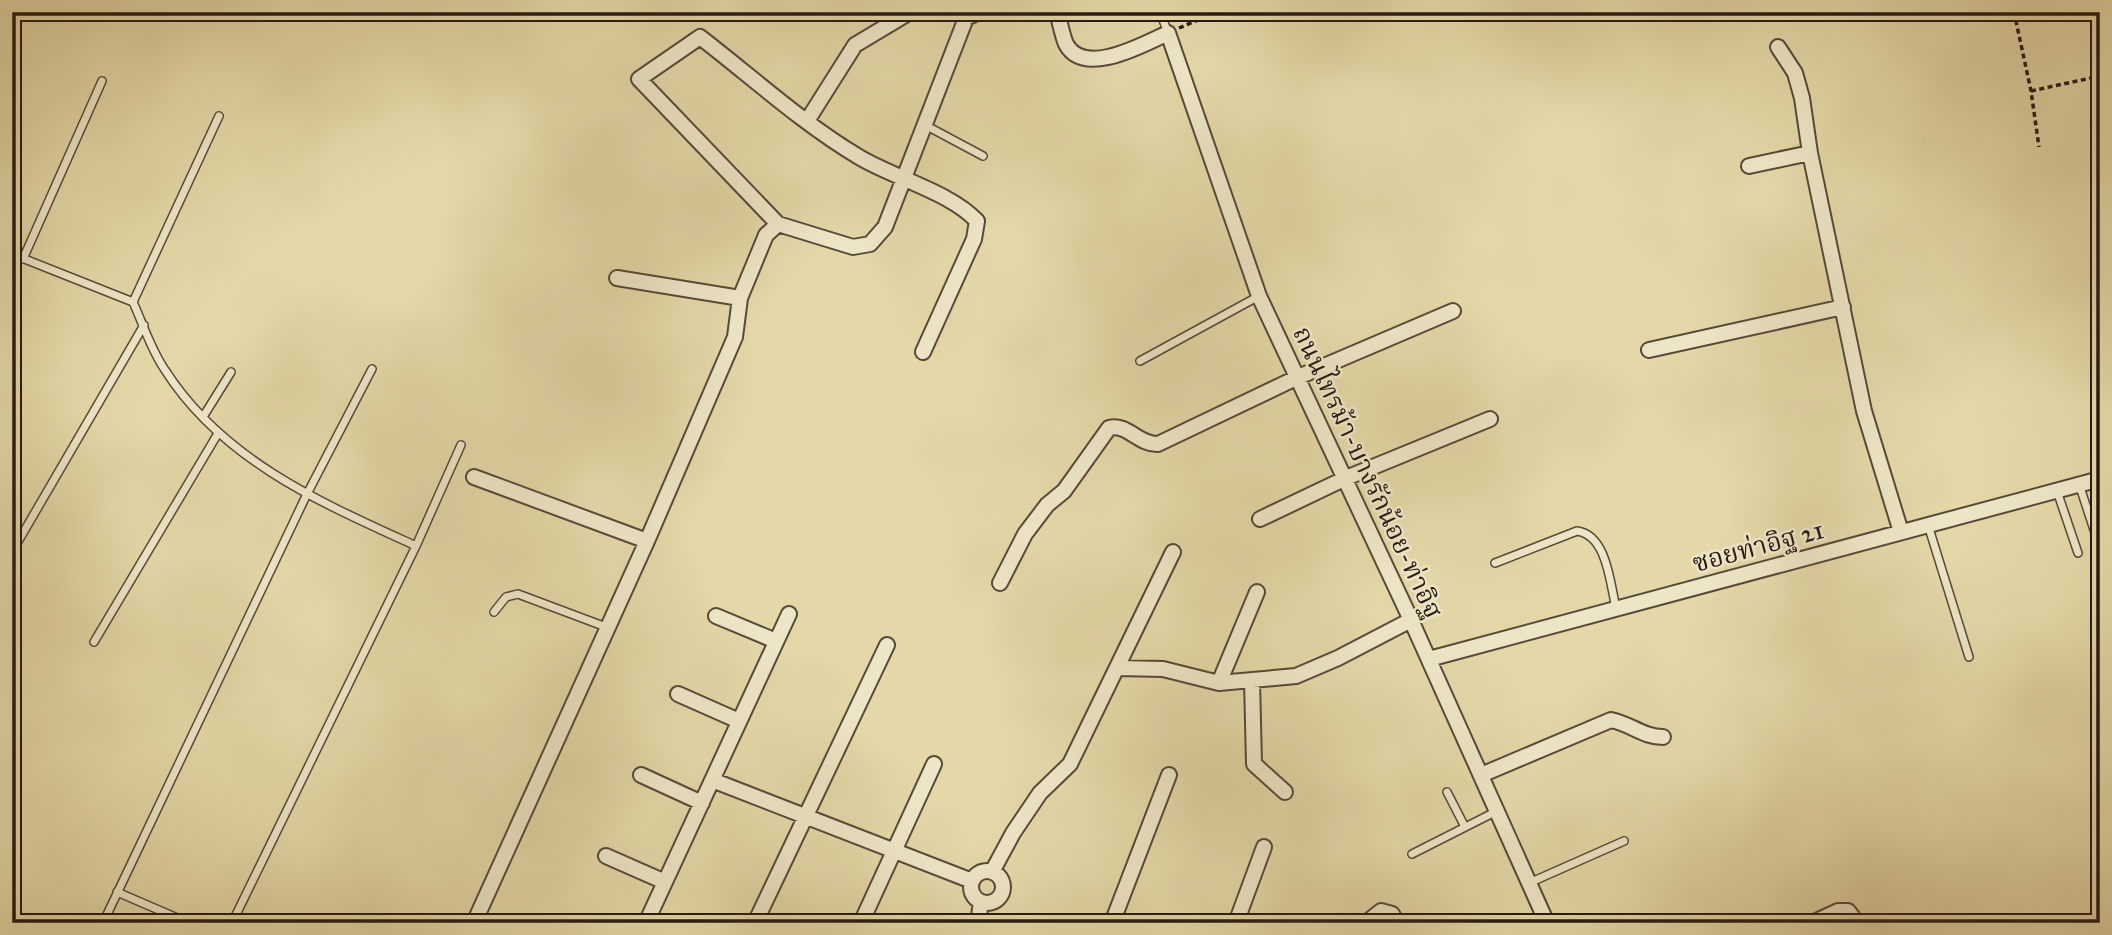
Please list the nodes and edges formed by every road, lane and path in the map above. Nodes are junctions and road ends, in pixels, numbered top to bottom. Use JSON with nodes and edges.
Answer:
{"nodes":[{"id":1,"x":910,"y":12,"type":"edge"},
{"id":2,"x":1057,"y":12,"type":"edge"},
{"id":3,"x":1160,"y":12,"type":"edge"},
{"id":4,"x":1216,"y":12,"type":"edge"},
{"id":5,"x":2014,"y":12,"type":"edge"},
{"id":6,"x":970,"y":14,"type":"edge"},
{"id":7,"x":1168,"y":33,"type":"junction"},
{"id":8,"x":1778,"y":47,"type":"dead end"},
{"id":9,"x":2100,"y":76,"type":"edge"},
{"id":10,"x":102,"y":81,"type":"dead end"},
{"id":11,"x":2031,"y":91,"type":"junction"},
{"id":12,"x":219,"y":116,"type":"dead end"},
{"id":13,"x":807,"y":121,"type":"junction"},
{"id":14,"x":925,"y":125,"type":"junction"},
{"id":15,"x":2039,"y":147,"type":"dead end"},
{"id":16,"x":1810,"y":153,"type":"junction"},
{"id":17,"x":983,"y":156,"type":"dead end"},
{"id":18,"x":1749,"y":166,"type":"dead end"},
{"id":19,"x":904,"y":180,"type":"junction"},
{"id":20,"x":778,"y":224,"type":"junction"},
{"id":21,"x":12,"y":254,"type":"edge"},
{"id":22,"x":23,"y":259,"type":"junction"},
{"id":23,"x":617,"y":278,"type":"dead end"},
{"id":24,"x":1259,"y":296,"type":"junction"},
{"id":25,"x":740,"y":299,"type":"junction"},
{"id":26,"x":133,"y":302,"type":"junction"},
{"id":27,"x":1843,"y":307,"type":"junction"},
{"id":28,"x":1453,"y":311,"type":"dead end"},
{"id":29,"x":144,"y":325,"type":"junction"},
{"id":30,"x":1649,"y":350,"type":"dead end"},
{"id":31,"x":923,"y":352,"type":"dead end"},
{"id":32,"x":1139,"y":361,"type":"dead end"},
{"id":33,"x":372,"y":369,"type":"dead end"},
{"id":34,"x":231,"y":372,"type":"dead end"},
{"id":35,"x":1296,"y":378,"type":"junction"},
{"id":36,"x":203,"y":417,"type":"junction"},
{"id":37,"x":1490,"y":419,"type":"dead end"},
{"id":38,"x":217,"y":435,"type":"junction"},
{"id":39,"x":461,"y":445,"type":"dead end"},
{"id":40,"x":474,"y":477,"type":"dead end"},
{"id":41,"x":1346,"y":478,"type":"junction"},
{"id":42,"x":2100,"y":479,"type":"edge"},
{"id":43,"x":2079,"y":484,"type":"junction"},
{"id":44,"x":2057,"y":491,"type":"junction"},
{"id":45,"x":306,"y":496,"type":"junction"},
{"id":46,"x":1260,"y":519,"type":"dead end"},
{"id":47,"x":1928,"y":525,"type":"junction"},
{"id":48,"x":1901,"y":532,"type":"junction"},
{"id":49,"x":647,"y":541,"type":"junction"},
{"id":50,"x":416,"y":546,"type":"junction"},
{"id":51,"x":2100,"y":548,"type":"edge"},
{"id":52,"x":12,"y":552,"type":"edge"},
{"id":53,"x":1173,"y":552,"type":"dead end"},
{"id":54,"x":2078,"y":553,"type":"dead end"},
{"id":55,"x":1495,"y":564,"type":"dead end"},
{"id":56,"x":1000,"y":583,"type":"dead end"},
{"id":57,"x":1257,"y":592,"type":"dead end"},
{"id":58,"x":1616,"y":609,"type":"junction"},
{"id":59,"x":494,"y":612,"type":"dead end"},
{"id":60,"x":789,"y":614,"type":"dead end"},
{"id":61,"x":716,"y":617,"type":"dead end"},
{"id":62,"x":1411,"y":620,"type":"junction"},
{"id":63,"x":606,"y":627,"type":"junction"},
{"id":64,"x":776,"y":641,"type":"junction"},
{"id":65,"x":94,"y":642,"type":"dead end"},
{"id":66,"x":887,"y":645,"type":"dead end"},
{"id":67,"x":1969,"y":657,"type":"dead end"},
{"id":68,"x":1429,"y":659,"type":"junction"},
{"id":69,"x":1118,"y":668,"type":"junction"},
{"id":70,"x":1252,"y":680,"type":"junction"},
{"id":71,"x":1219,"y":682,"type":"junction"},
{"id":72,"x":678,"y":694,"type":"dead end"},
{"id":73,"x":739,"y":721,"type":"junction"},
{"id":74,"x":1663,"y":737,"type":"dead end"},
{"id":75,"x":934,"y":764,"type":"dead end"},
{"id":76,"x":641,"y":775,"type":"dead end"},
{"id":77,"x":1169,"y":775,"type":"dead end"},
{"id":78,"x":1481,"y":775,"type":"junction"},
{"id":79,"x":712,"y":780,"type":"junction"},
{"id":80,"x":1285,"y":792,"type":"dead end"},
{"id":81,"x":1447,"y":792,"type":"dead end"},
{"id":82,"x":702,"y":803,"type":"junction"},
{"id":83,"x":1497,"y":811,"type":"junction"},
{"id":84,"x":806,"y":818,"type":"junction"},
{"id":85,"x":1465,"y":827,"type":"junction"},
{"id":86,"x":1625,"y":841,"type":"dead end"},
{"id":87,"x":1264,"y":847,"type":"dead end"},
{"id":88,"x":894,"y":852,"type":"junction"},
{"id":89,"x":1412,"y":854,"type":"dead end"},
{"id":90,"x":606,"y":856,"type":"dead end"},
{"id":91,"x":992,"y":872,"type":"junction"},
{"id":92,"x":972,"y":881,"type":"junction"},
{"id":93,"x":665,"y":882,"type":"junction"},
{"id":94,"x":1529,"y":883,"type":"junction"},
{"id":95,"x":117,"y":892,"type":"junction"},
{"id":96,"x":981,"y":902,"type":"junction"},
{"id":97,"x":103,"y":923,"type":"edge"},
{"id":98,"x":188,"y":923,"type":"edge"},
{"id":99,"x":233,"y":923,"type":"edge"},
{"id":100,"x":474,"y":923,"type":"edge"},
{"id":101,"x":646,"y":923,"type":"edge"},
{"id":102,"x":755,"y":923,"type":"edge"},
{"id":103,"x":861,"y":923,"type":"edge"},
{"id":104,"x":978,"y":923,"type":"edge"},
{"id":105,"x":1112,"y":923,"type":"edge"},
{"id":106,"x":1236,"y":923,"type":"edge"},
{"id":107,"x":1366,"y":923,"type":"edge"},
{"id":108,"x":1397,"y":923,"type":"edge"},
{"id":109,"x":1547,"y":923,"type":"edge"},
{"id":110,"x":1812,"y":923,"type":"edge"},
{"id":111,"x":1857,"y":923,"type":"edge"}],
"edges":[{"from":1,"to":13,"type":"street"},
{"from":2,"to":7,"type":"street"},
{"from":3,"to":7,"type":"lane"},
{"from":4,"to":7,"type":"path"},
{"from":5,"to":11,"type":"path"},
{"from":6,"to":14,"type":"street"},
{"from":7,"to":24,"type":"street","name":"ถนนไทรม้า-บางรักน้อย-ท่าอิฐ"},
{"from":8,"to":16,"type":"street"},
{"from":9,"to":11,"type":"path"},
{"from":10,"to":22,"type":"lane"},
{"from":11,"to":15,"type":"path"},
{"from":12,"to":26,"type":"lane"},
{"from":13,"to":19,"type":"street"},
{"from":13,"to":20,"type":"street"},
{"from":14,"to":17,"type":"lane"},
{"from":14,"to":19,"type":"street"},
{"from":16,"to":18,"type":"street"},
{"from":16,"to":27,"type":"street"},
{"from":19,"to":20,"type":"street"},
{"from":19,"to":31,"type":"street"},
{"from":20,"to":25,"type":"street"},
{"from":21,"to":22,"type":"lane"},
{"from":22,"to":26,"type":"lane"},
{"from":23,"to":25,"type":"street"},
{"from":24,"to":32,"type":"lane"},
{"from":24,"to":35,"type":"street","name":"ถนนไทรม้า-บางรักน้อย-ท่าอิฐ"},
{"from":25,"to":49,"type":"street"},
{"from":26,"to":29,"type":"lane"},
{"from":27,"to":30,"type":"street"},
{"from":27,"to":48,"type":"street"},
{"from":28,"to":35,"type":"street"},
{"from":29,"to":36,"type":"lane"},
{"from":29,"to":52,"type":"lane"},
{"from":33,"to":45,"type":"lane"},
{"from":34,"to":36,"type":"lane"},
{"from":35,"to":41,"type":"street","name":"ถนนไทรม้า-บางรักน้อย-ท่าอิฐ"},
{"from":35,"to":56,"type":"street"},
{"from":36,"to":38,"type":"lane"},
{"from":37,"to":41,"type":"street"},
{"from":38,"to":45,"type":"lane"},
{"from":38,"to":65,"type":"lane"},
{"from":39,"to":50,"type":"lane"},
{"from":40,"to":49,"type":"street"},
{"from":41,"to":46,"type":"street"},
{"from":41,"to":62,"type":"street","name":"ถนนไทรม้า-บางรักน้อย-ท่าอิฐ"},
{"from":42,"to":43,"type":"street","name":"ซอยท่าอิฐ 21"},
{"from":43,"to":44,"type":"street","name":"ซอยท่าอิฐ 21"},
{"from":43,"to":51,"type":"lane"},
{"from":44,"to":47,"type":"street","name":"ซอยท่าอิฐ 21"},
{"from":44,"to":54,"type":"lane"},
{"from":45,"to":50,"type":"lane"},
{"from":45,"to":95,"type":"lane"},
{"from":47,"to":48,"type":"street","name":"ซอยท่าอิฐ 21"},
{"from":47,"to":67,"type":"lane"},
{"from":48,"to":58,"type":"street","name":"ซอยท่าอิฐ 21"},
{"from":49,"to":63,"type":"street"},
{"from":50,"to":99,"type":"lane"},
{"from":53,"to":69,"type":"street"},
{"from":55,"to":58,"type":"lane"},
{"from":57,"to":71,"type":"street"},
{"from":58,"to":68,"type":"street","name":"ซอยท่าอิฐ 21"},
{"from":59,"to":63,"type":"lane"},
{"from":60,"to":64,"type":"street"},
{"from":61,"to":64,"type":"street"},
{"from":62,"to":68,"type":"street","name":"ถนนไทรม้า-บางรักน้อย-ท่าอิฐ"},
{"from":62,"to":70,"type":"street"},
{"from":63,"to":100,"type":"street"},
{"from":64,"to":73,"type":"street"},
{"from":66,"to":84,"type":"street"},
{"from":68,"to":78,"type":"street","name":"ถนนไทรม้า-บางรักน้อย-ท่าอิฐ"},
{"from":69,"to":71,"type":"street"},
{"from":69,"to":91,"type":"street"},
{"from":70,"to":71,"type":"street"},
{"from":70,"to":80,"type":"street"},
{"from":72,"to":73,"type":"street"},
{"from":73,"to":79,"type":"street"},
{"from":74,"to":78,"type":"street"},
{"from":75,"to":88,"type":"street"},
{"from":76,"to":82,"type":"street"},
{"from":77,"to":105,"type":"street"},
{"from":78,"to":83,"type":"street","name":"ถนนไทรม้า-บางรักน้อย-ท่าอิฐ"},
{"from":79,"to":82,"type":"street"},
{"from":79,"to":84,"type":"street"},
{"from":81,"to":85,"type":"lane"},
{"from":82,"to":93,"type":"street"},
{"from":83,"to":85,"type":"lane"},
{"from":83,"to":94,"type":"street","name":"ถนนไทรม้า-บางรักน้อย-ท่าอิฐ"},
{"from":84,"to":88,"type":"street"},
{"from":84,"to":102,"type":"street"},
{"from":85,"to":89,"type":"lane"},
{"from":86,"to":94,"type":"lane"},
{"from":87,"to":106,"type":"street"},
{"from":88,"to":92,"type":"street"},
{"from":88,"to":103,"type":"street"},
{"from":90,"to":93,"type":"street"},
{"from":91,"to":92,"type":"street"},
{"from":91,"to":96,"type":"street"},
{"from":92,"to":96,"type":"street"},
{"from":93,"to":101,"type":"street"},
{"from":94,"to":109,"type":"street","name":"ถนนไทรม้า-บางรักน้อย-ท่าอิฐ"},
{"from":95,"to":97,"type":"lane"},
{"from":95,"to":98,"type":"lane"},
{"from":96,"to":104,"type":"street"},
{"from":107,"to":108,"type":"street"},
{"from":110,"to":111,"type":"street"}]}
